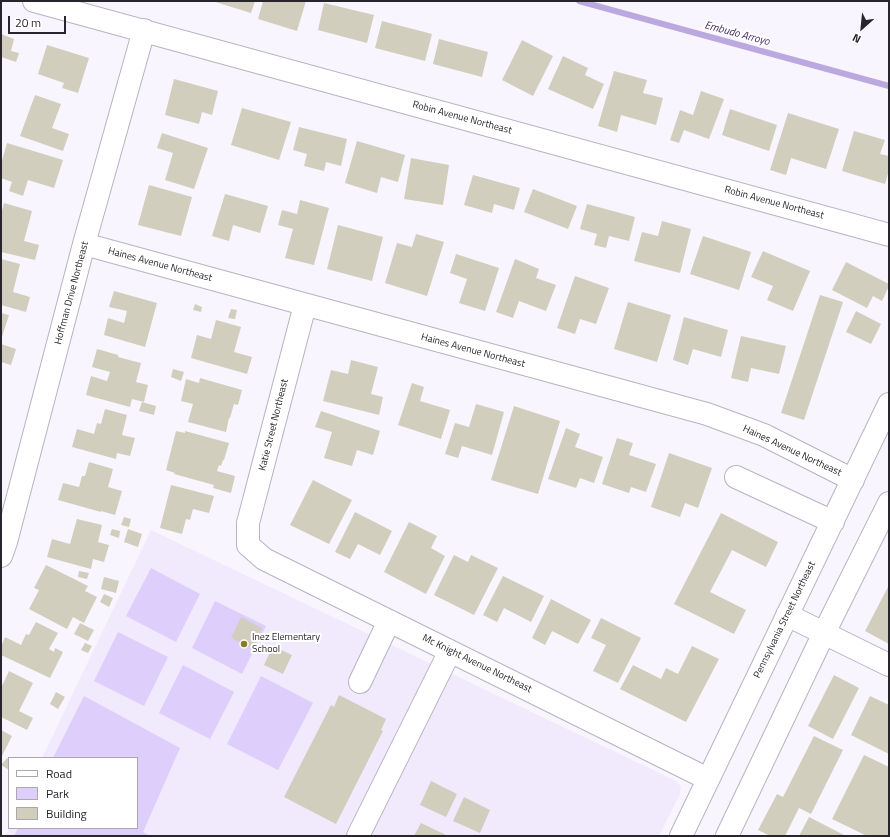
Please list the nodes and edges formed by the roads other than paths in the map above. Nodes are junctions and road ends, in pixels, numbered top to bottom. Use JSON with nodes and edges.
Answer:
{"nodes":[{"id":1,"x":34,"y":1,"type":"edge"},
{"id":2,"x":144,"y":30,"type":"junction"},
{"id":3,"x":889,"y":235,"type":"edge"},
{"id":4,"x":84,"y":244,"type":"junction"},
{"id":5,"x":305,"y":305,"type":"junction"},
{"id":6,"x":889,"y":404,"type":"edge"},
{"id":7,"x":736,"y":477,"type":"dead end"},
{"id":8,"x":853,"y":480,"type":"junction"},
{"id":9,"x":889,"y":503,"type":"edge"},
{"id":10,"x":832,"y":522,"type":"junction"},
{"id":11,"x":248,"y":546,"type":"joint"},
{"id":12,"x":1,"y":556,"type":"edge"},
{"id":13,"x":787,"y":615,"type":"junction"},
{"id":14,"x":389,"y":621,"type":"junction"},
{"id":15,"x":824,"y":633,"type":"junction"},
{"id":16,"x":450,"y":651,"type":"junction"},
{"id":17,"x":889,"y":665,"type":"edge"},
{"id":18,"x":360,"y":682,"type":"dead end"},
{"id":19,"x":708,"y":779,"type":"junction"},
{"id":20,"x":358,"y":836,"type":"edge"},
{"id":21,"x":681,"y":836,"type":"edge"},
{"id":22,"x":727,"y":836,"type":"edge"}],
"edges":[{"from":1,"to":2,"type":"street","name":"Robin Avenue Northeast"},
{"from":2,"to":3,"type":"street","name":"Robin Avenue Northeast"},
{"from":2,"to":4,"type":"street","name":"Hoffman Drive Northeast"},
{"from":4,"to":5,"type":"street","name":"Haines Avenue Northeast"},
{"from":4,"to":12,"type":"street","name":"Hoffman Drive Northeast"},
{"from":5,"to":8,"type":"street","name":"Haines Avenue Northeast"},
{"from":5,"to":11,"type":"street","name":"Katie Street Northeast"},
{"from":6,"to":8,"type":"street","name":"Pennsylvania Street Northeast"},
{"from":7,"to":10,"type":"street"},
{"from":8,"to":10,"type":"street","name":"Pennsylvania Street Northeast"},
{"from":9,"to":15,"type":"street"},
{"from":10,"to":13,"type":"street","name":"Pennsylvania Street Northeast"},
{"from":11,"to":14,"type":"street","name":"Mc Knight Avenue Northeast"},
{"from":13,"to":15,"type":"street"},
{"from":13,"to":19,"type":"street","name":"Pennsylvania Street Northeast"},
{"from":14,"to":16,"type":"street","name":"Mc Knight Avenue Northeast"},
{"from":14,"to":18,"type":"street"},
{"from":15,"to":17,"type":"street"},
{"from":15,"to":22,"type":"street"},
{"from":16,"to":19,"type":"street","name":"Mc Knight Avenue Northeast"},
{"from":16,"to":20,"type":"street"},
{"from":19,"to":21,"type":"street","name":"Pennsylvania Street Northeast"}]}
